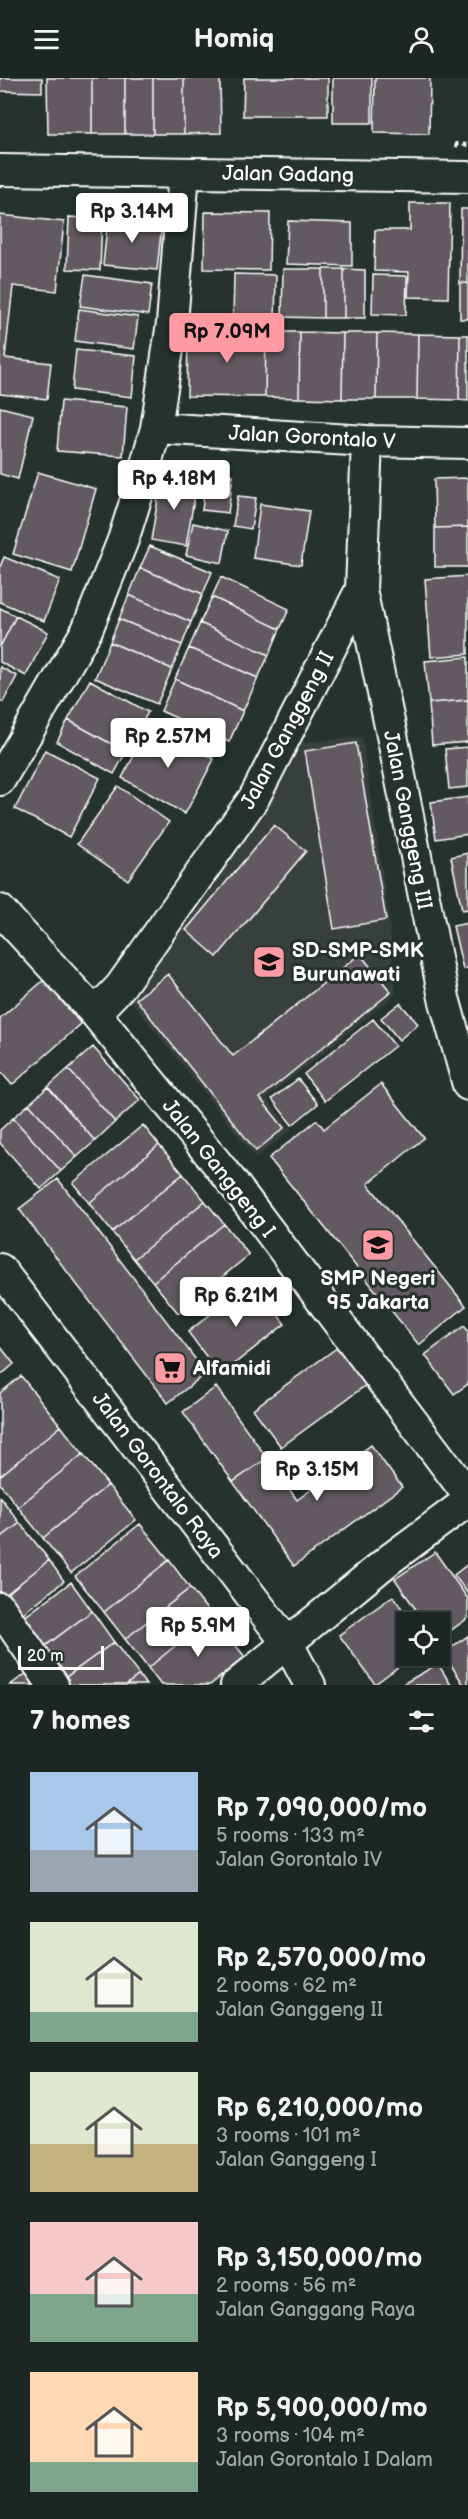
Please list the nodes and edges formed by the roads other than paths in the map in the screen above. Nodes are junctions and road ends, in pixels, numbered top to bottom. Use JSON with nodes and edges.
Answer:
{"nodes":[{"id":1,"x":0,"y":170,"type":"edge"},
{"id":2,"x":184,"y":173,"type":"junction"},
{"id":3,"x":468,"y":177,"type":"edge"},
{"id":4,"x":156,"y":428,"type":"junction"},
{"id":5,"x":367,"y":441,"type":"junction"},
{"id":6,"x":468,"y":443,"type":"edge"},
{"id":7,"x":360,"y":589,"type":"junction"},
{"id":8,"x":0,"y":780,"type":"edge"},
{"id":9,"x":0,"y":910,"type":"edge"},
{"id":10,"x":95,"y":1013,"type":"junction"},
{"id":11,"x":468,"y":1085,"type":"edge"},
{"id":12,"x":0,"y":1269,"type":"edge"},
{"id":13,"x":468,"y":1495,"type":"edge"},
{"id":14,"x":468,"y":1501,"type":"edge"},
{"id":15,"x":0,"y":1608,"type":"edge"},
{"id":16,"x":288,"y":1644,"type":"junction"},
{"id":17,"x":53,"y":1685,"type":"edge"},
{"id":18,"x":236,"y":1685,"type":"edge"},
{"id":19,"x":310,"y":1685,"type":"edge"}],
"edges":[{"from":1,"to":2,"type":"street","name":"Jalan Gadang"},
{"from":2,"to":3,"type":"street","name":"Jalan Gadang"},
{"from":2,"to":4,"type":"street"},
{"from":4,"to":5,"type":"street","name":"Jalan Gorontalo V"},
{"from":4,"to":8,"type":"street"},
{"from":5,"to":6,"type":"street","name":"Jalan Gorontalo V"},
{"from":5,"to":7,"type":"street","name":"Jalan Ganggeng II"},
{"from":7,"to":10,"type":"street","name":"Jalan Ganggeng II"},
{"from":7,"to":11,"type":"street","name":"Jalan Ganggeng III"},
{"from":9,"to":10,"type":"street","name":"Jalan Ganggeng I"},
{"from":10,"to":13,"type":"street","name":"Jalan Ganggeng I"},
{"from":12,"to":16,"type":"street","name":"Jalan Gorontalo Raya"},
{"from":14,"to":16,"type":"street"},
{"from":15,"to":17,"type":"street"},
{"from":16,"to":18,"type":"street"},
{"from":16,"to":19,"type":"street","name":"Jalan Gorontalo Raya"}]}
